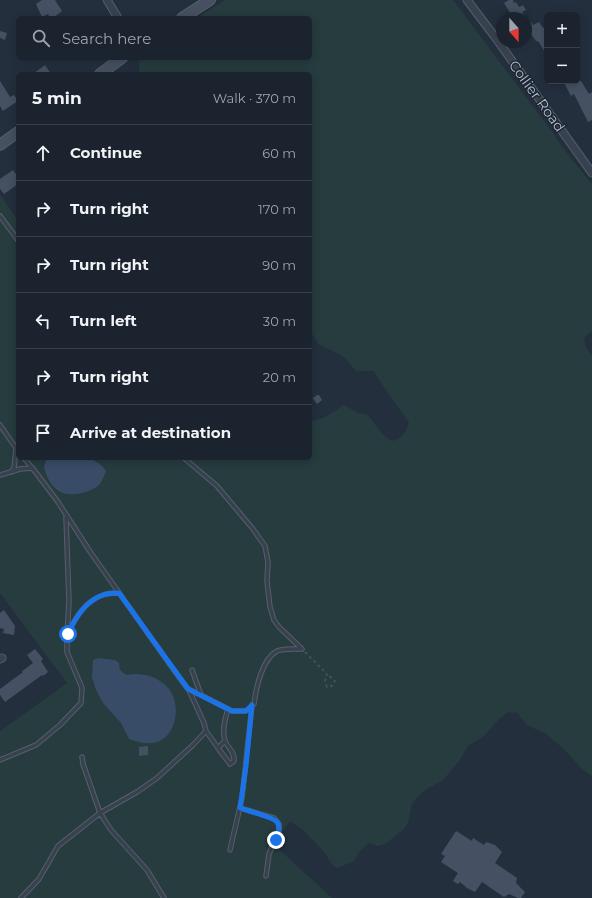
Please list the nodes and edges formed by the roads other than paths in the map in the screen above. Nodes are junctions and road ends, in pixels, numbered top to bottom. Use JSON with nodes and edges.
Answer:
{"nodes":[{"id":1,"x":107,"y":0,"type":"edge"},
{"id":2,"x":210,"y":0,"type":"edge"},
{"id":3,"x":467,"y":0,"type":"edge"},
{"id":4,"x":117,"y":16,"type":"edge"},
{"id":5,"x":185,"y":16,"type":"edge"},
{"id":6,"x":119,"y":60,"type":"edge"},
{"id":7,"x":103,"y":72,"type":"edge"},
{"id":8,"x":16,"y":133,"type":"edge"},
{"id":9,"x":0,"y":145,"type":"edge"},
{"id":10,"x":592,"y":173,"type":"edge"},
{"id":11,"x":0,"y":216,"type":"edge"},
{"id":12,"x":16,"y":237,"type":"edge"},
{"id":13,"x":0,"y":426,"type":"edge"},
{"id":14,"x":16,"y":449,"type":"edge"},
{"id":15,"x":16,"y":456,"type":"edge"},
{"id":16,"x":26,"y":460,"type":"edge"},
{"id":17,"x":186,"y":460,"type":"edge"},
{"id":18,"x":33,"y":468,"type":"junction"},
{"id":19,"x":10,"y":472,"type":"junction"},
{"id":20,"x":0,"y":475,"type":"edge"},
{"id":21,"x":66,"y":516,"type":"junction"},
{"id":22,"x":119,"y":593,"type":"junction"},
{"id":23,"x":68,"y":634,"type":"junction"},
{"id":24,"x":192,"y":670,"type":"dead end"},
{"id":25,"x":188,"y":689,"type":"junction"},
{"id":26,"x":201,"y":694,"type":"junction"},
{"id":27,"x":252,"y":705,"type":"junction"},
{"id":28,"x":228,"y":709,"type":"junction"},
{"id":29,"x":206,"y":731,"type":"junction"},
{"id":30,"x":225,"y":741,"type":"junction"},
{"id":31,"x":218,"y":748,"type":"junction"},
{"id":32,"x":82,"y":757,"type":"dead end"},
{"id":33,"x":0,"y":760,"type":"edge"},
{"id":34,"x":240,"y":808,"type":"junction"},
{"id":35,"x":100,"y":814,"type":"junction"},
{"id":36,"x":230,"y":850,"type":"dead end"},
{"id":37,"x":266,"y":876,"type":"dead end"},
{"id":38,"x":21,"y":898,"type":"edge"},
{"id":39,"x":164,"y":898,"type":"edge"}],
"edges":[{"from":1,"to":4,"type":"street"},
{"from":2,"to":5,"type":"street"},
{"from":3,"to":10,"type":"street","name":"Collier Road"},
{"from":6,"to":7,"type":"street"},
{"from":8,"to":9,"type":"street"},
{"from":11,"to":12,"type":"lane"},
{"from":13,"to":14,"type":"lane"},
{"from":15,"to":19,"type":"lane"},
{"from":16,"to":18,"type":"lane"},
{"from":17,"to":27,"type":"lane"},
{"from":18,"to":19,"type":"lane"},
{"from":18,"to":21,"type":"lane"},
{"from":19,"to":20,"type":"lane"},
{"from":21,"to":22,"type":"lane"},
{"from":21,"to":23,"type":"lane"},
{"from":22,"to":23,"type":"lane"},
{"from":22,"to":25,"type":"lane"},
{"from":23,"to":33,"type":"lane"},
{"from":24,"to":26,"type":"lane"},
{"from":25,"to":26,"type":"lane"},
{"from":25,"to":29,"type":"lane"},
{"from":26,"to":28,"type":"lane"},
{"from":27,"to":28,"type":"lane"},
{"from":27,"to":34,"type":"lane"},
{"from":28,"to":30,"type":"lane"},
{"from":29,"to":31,"type":"lane"},
{"from":29,"to":35,"type":"lane"},
{"from":30,"to":31,"type":"lane"},
{"from":30,"to":31,"type":"lane"},
{"from":32,"to":35,"type":"lane"},
{"from":34,"to":36,"type":"lane"},
{"from":34,"to":37,"type":"lane"},
{"from":35,"to":38,"type":"lane"},
{"from":35,"to":39,"type":"lane"}]}
